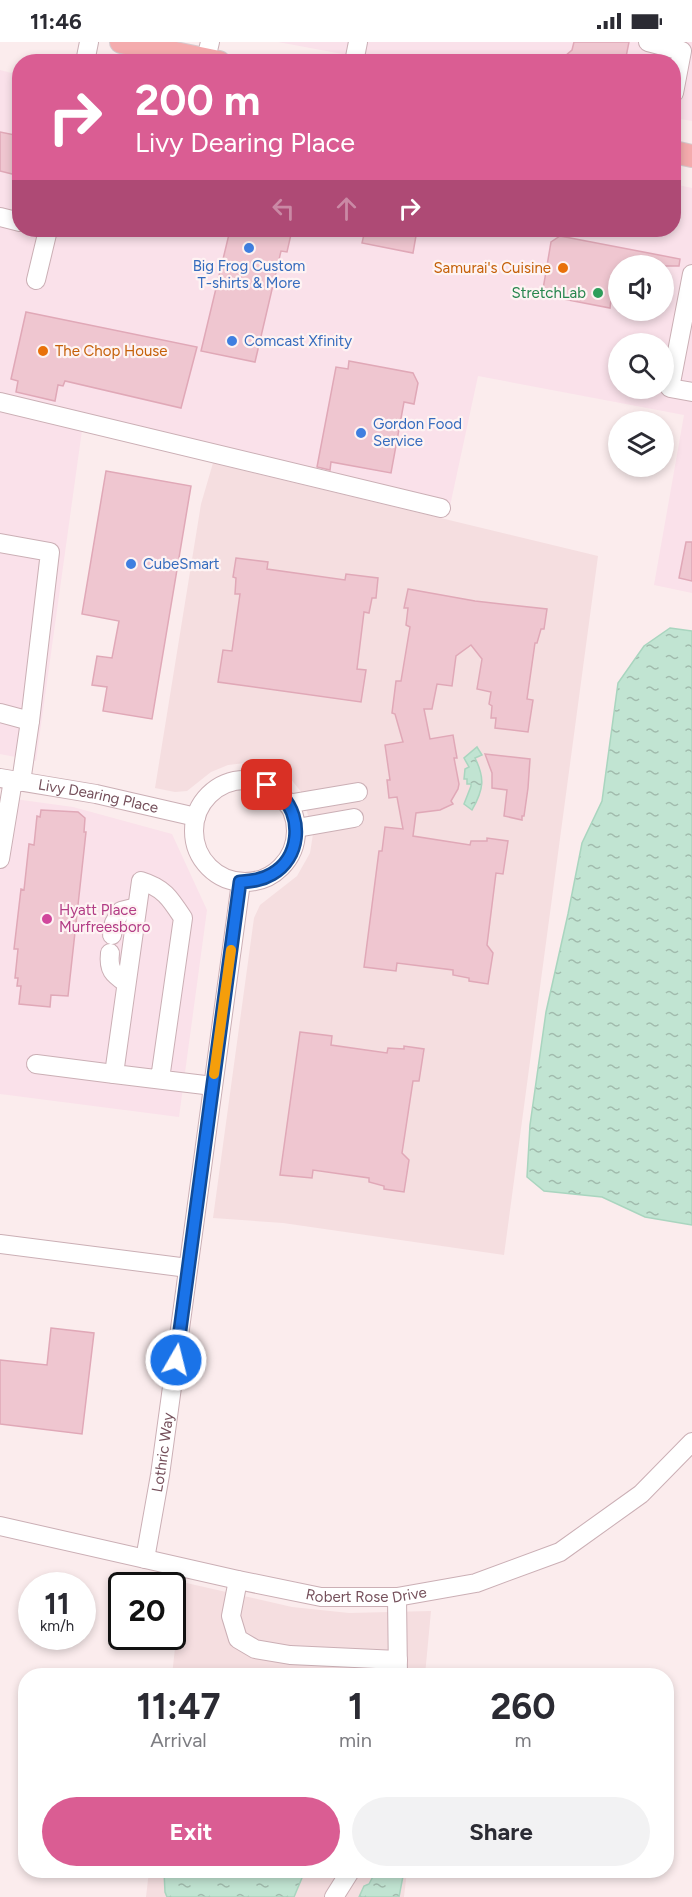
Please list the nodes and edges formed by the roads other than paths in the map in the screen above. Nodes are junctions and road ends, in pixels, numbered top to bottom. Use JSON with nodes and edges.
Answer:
{"nodes":[{"id":1,"x":121,"y":42,"type":"edge"},
{"id":2,"x":648,"y":42,"type":"edge"},
{"id":3,"x":162,"y":46,"type":"edge"},
{"id":4,"x":211,"y":54,"type":"edge"},
{"id":5,"x":681,"y":56,"type":"edge"},
{"id":6,"x":46,"y":237,"type":"edge"},
{"id":7,"x":692,"y":274,"type":"edge"},
{"id":8,"x":36,"y":280,"type":"dead end"},
{"id":9,"x":685,"y":345,"type":"edge"},
{"id":10,"x":692,"y":392,"type":"edge"},
{"id":11,"x":0,"y":402,"type":"edge"},
{"id":12,"x":441,"y":508,"type":"dead end"},
{"id":13,"x":0,"y":543,"type":"edge"},
{"id":14,"x":0,"y":713,"type":"edge"},
{"id":15,"x":30,"y":721,"type":"junction"},
{"id":16,"x":11,"y":780,"type":"edge"},
{"id":17,"x":358,"y":792,"type":"dead end"},
{"id":18,"x":288,"y":804,"type":"junction"},
{"id":19,"x":196,"y":817,"type":"junction"},
{"id":20,"x":354,"y":818,"type":"dead end"},
{"id":21,"x":297,"y":828,"type":"junction"},
{"id":22,"x":2,"y":839,"type":"edge"},
{"id":23,"x":0,"y":859,"type":"edge"},
{"id":24,"x":240,"y":882,"type":"junction"},
{"id":25,"x":137,"y":907,"type":"junction"},
{"id":26,"x":126,"y":983,"type":"junction"},
{"id":27,"x":36,"y":1064,"type":"dead end"},
{"id":28,"x":114,"y":1074,"type":"junction"},
{"id":29,"x":160,"y":1079,"type":"junction"},
{"id":30,"x":213,"y":1086,"type":"junction"},
{"id":31,"x":0,"y":1244,"type":"edge"},
{"id":32,"x":188,"y":1268,"type":"junction"},
{"id":33,"x":692,"y":1442,"type":"edge"},
{"id":34,"x":0,"y":1526,"type":"edge"},
{"id":35,"x":146,"y":1559,"type":"junction"},
{"id":36,"x":238,"y":1580,"type":"junction"},
{"id":37,"x":397,"y":1597,"type":"junction"},
{"id":38,"x":398,"y":1668,"type":"edge"},
{"id":39,"x":346,"y":1878,"type":"edge"},
{"id":40,"x":334,"y":1897,"type":"edge"}],
"edges":[{"from":1,"to":3,"type":"main road"},
{"from":2,"to":5,"type":"street"},
{"from":3,"to":4,"type":"main road"},
{"from":6,"to":8,"type":"street"},
{"from":7,"to":9,"type":"street"},
{"from":9,"to":10,"type":"street"},
{"from":11,"to":12,"type":"street"},
{"from":13,"to":15,"type":"street"},
{"from":14,"to":15,"type":"street"},
{"from":15,"to":16,"type":"street"},
{"from":16,"to":19,"type":"street","name":"Livy Dearing Place"},
{"from":16,"to":22,"type":"street"},
{"from":17,"to":18,"type":"street"},
{"from":18,"to":19,"type":"street"},
{"from":18,"to":21,"type":"street"},
{"from":19,"to":24,"type":"street"},
{"from":20,"to":21,"type":"street"},
{"from":21,"to":24,"type":"street"},
{"from":22,"to":23,"type":"street"},
{"from":24,"to":30,"type":"street","name":"Lothric Way"},
{"from":25,"to":26,"type":"street"},
{"from":25,"to":26,"type":"street"},
{"from":25,"to":29,"type":"street"},
{"from":26,"to":28,"type":"street"},
{"from":27,"to":28,"type":"street"},
{"from":28,"to":29,"type":"street"},
{"from":29,"to":30,"type":"street"},
{"from":30,"to":32,"type":"street","name":"Lothric Way"},
{"from":31,"to":32,"type":"street"},
{"from":32,"to":35,"type":"street","name":"Lothric Way"},
{"from":33,"to":37,"type":"street","name":"Robert Rose Drive"},
{"from":34,"to":35,"type":"street","name":"Robert Rose Drive"},
{"from":35,"to":36,"type":"street","name":"Robert Rose Drive"},
{"from":36,"to":37,"type":"street","name":"Robert Rose Drive"},
{"from":36,"to":38,"type":"street"},
{"from":37,"to":38,"type":"street"},
{"from":39,"to":40,"type":"street"}]}
